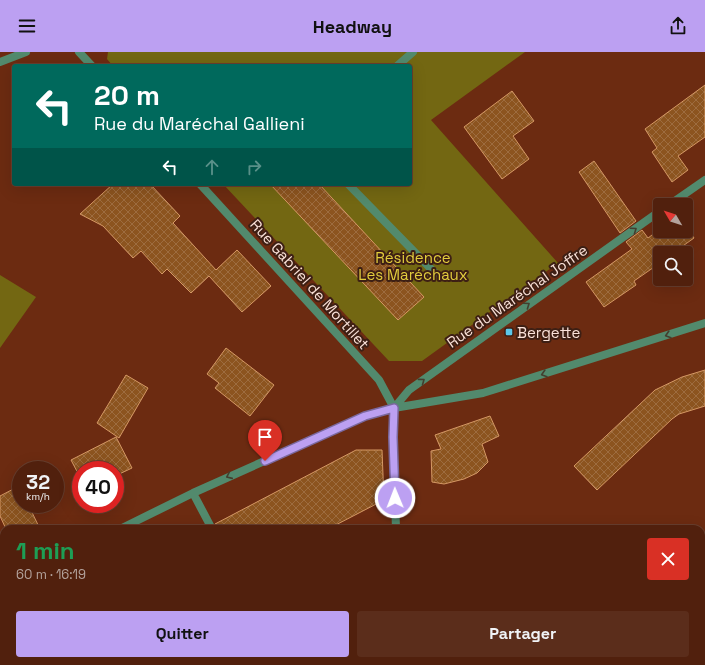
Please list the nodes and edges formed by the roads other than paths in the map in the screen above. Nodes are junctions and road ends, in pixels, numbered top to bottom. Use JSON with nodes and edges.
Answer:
{"nodes":[{"id":1,"x":26,"y":52,"type":"edge"},
{"id":2,"x":79,"y":52,"type":"edge"},
{"id":3,"x":412,"y":52,"type":"edge"},
{"id":4,"x":0,"y":62,"type":"edge"},
{"id":5,"x":90,"y":64,"type":"edge"},
{"id":6,"x":400,"y":64,"type":"edge"},
{"id":7,"x":705,"y":180,"type":"edge"},
{"id":8,"x":202,"y":186,"type":"edge"},
{"id":9,"x":350,"y":186,"type":"edge"},
{"id":10,"x":679,"y":198,"type":"edge"},
{"id":11,"x":653,"y":216,"type":"edge"},
{"id":12,"x":434,"y":273,"type":"dead end"},
{"id":13,"x":705,"y":323,"type":"edge"},
{"id":14,"x":394,"y":408,"type":"junction"},
{"id":15,"x":192,"y":492,"type":"junction"},
{"id":16,"x":128,"y":525,"type":"edge"},
{"id":17,"x":210,"y":525,"type":"edge"},
{"id":18,"x":396,"y":525,"type":"edge"}],
"edges":[{"from":1,"to":4,"type":"street"},
{"from":2,"to":5,"type":"street"},
{"from":3,"to":6,"type":"street"},
{"from":7,"to":10,"type":"street"},
{"from":8,"to":14,"type":"street","name":"Rue Gabriel de Mortillet"},
{"from":9,"to":12,"type":"street"},
{"from":14,"to":11,"type":"street","name":"Rue du Maréchal Joffre","one_way":true},
{"from":13,"to":14,"type":"street","one_way":true},
{"from":14,"to":15,"type":"street","one_way":true},
{"from":14,"to":18,"type":"street"},
{"from":15,"to":16,"type":"street"},
{"from":15,"to":17,"type":"street"}]}
